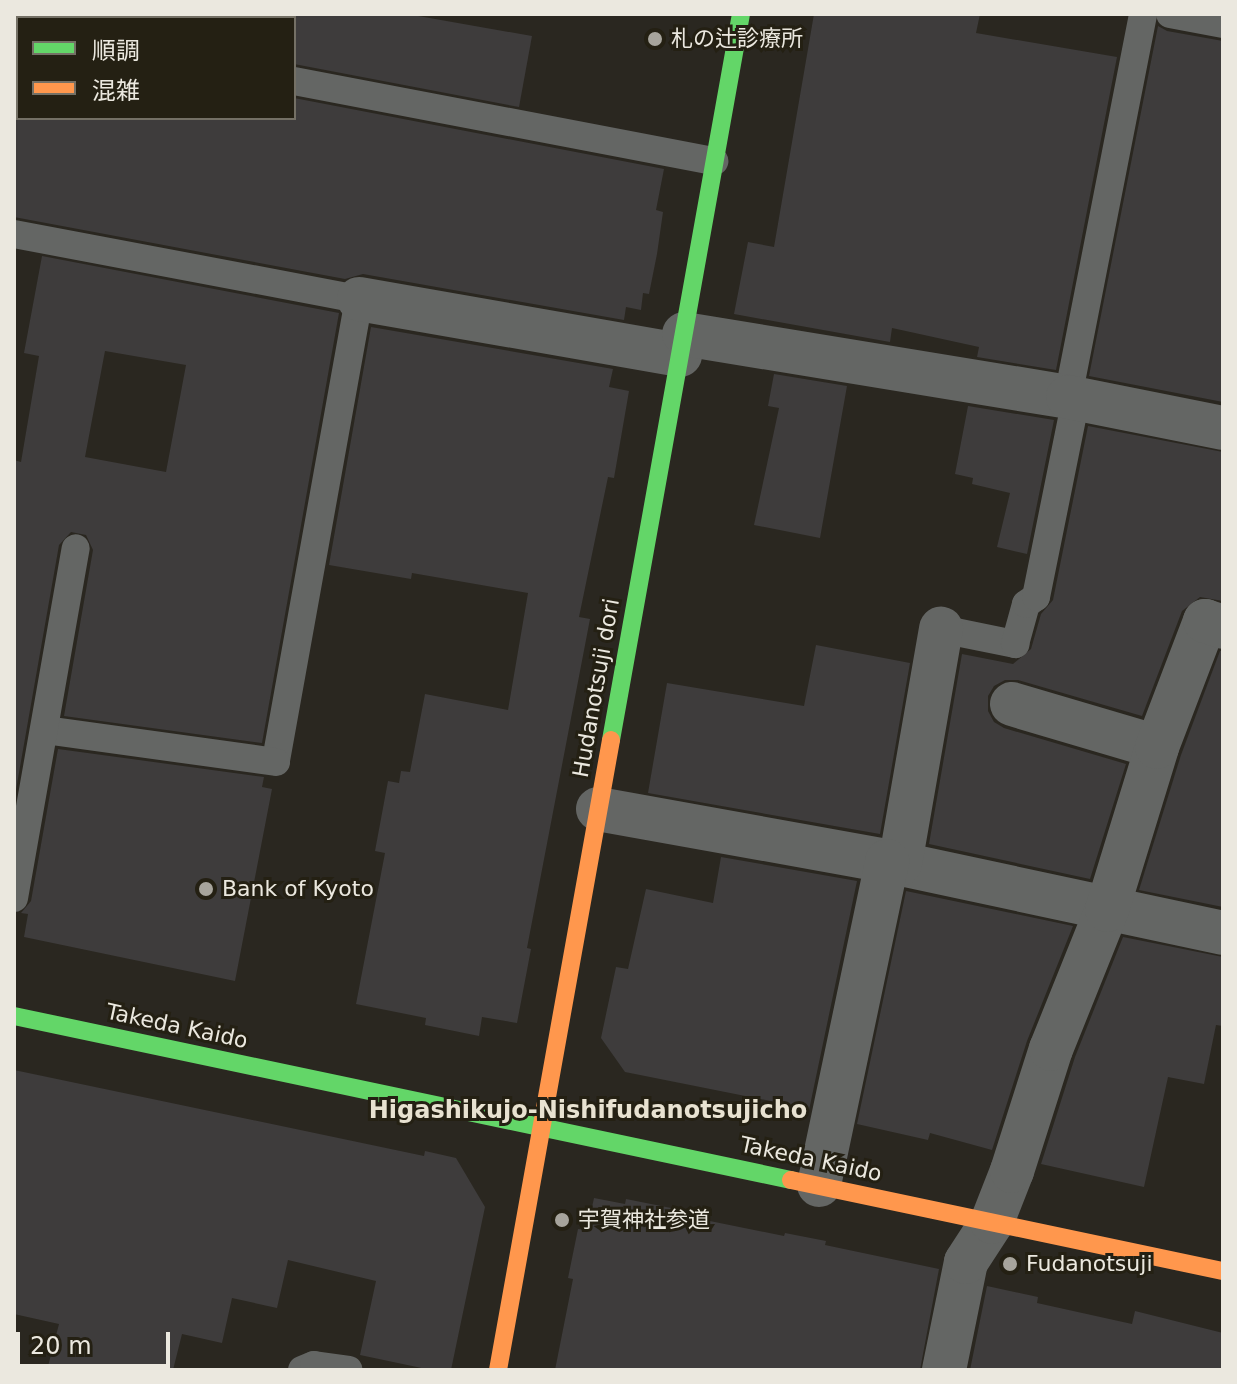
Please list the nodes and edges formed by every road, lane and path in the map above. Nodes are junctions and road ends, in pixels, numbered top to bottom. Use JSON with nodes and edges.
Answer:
{"nodes":[{"id":1,"x":741,"y":14,"type":"edge"},
{"id":2,"x":1143,"y":14,"type":"edge"},
{"id":3,"x":1170,"y":14,"type":"edge"},
{"id":4,"x":1223,"y":24,"type":"edge"},
{"id":5,"x":296,"y":81,"type":"edge"},
{"id":6,"x":714,"y":161,"type":"junction"},
{"id":7,"x":14,"y":234,"type":"edge"},
{"id":8,"x":359,"y":299,"type":"junction"},
{"id":9,"x":682,"y":345,"type":"junction"},
{"id":10,"x":1072,"y":398,"type":"junction"},
{"id":11,"x":1223,"y":428,"type":"edge"},
{"id":12,"x":76,"y":548,"type":"dead end"},
{"id":13,"x":1223,"y":627,"type":"edge"},
{"id":14,"x":941,"y":629,"type":"joint"},
{"id":15,"x":1012,"y":704,"type":"dead end"},
{"id":16,"x":44,"y":730,"type":"junction"},
{"id":17,"x":1157,"y":747,"type":"junction"},
{"id":18,"x":598,"y":809,"type":"junction"},
{"id":19,"x":893,"y":863,"type":"junction"},
{"id":20,"x":14,"y":898,"type":"edge"},
{"id":21,"x":1107,"y":910,"type":"junction"},
{"id":22,"x":1223,"y":933,"type":"edge"},
{"id":23,"x":14,"y":1016,"type":"edge"},
{"id":24,"x":541,"y":1127,"type":"junction"},
{"id":25,"x":819,"y":1185,"type":"junction"},
{"id":26,"x":992,"y":1222,"type":"junction"},
{"id":27,"x":1223,"y":1271,"type":"edge"},
{"id":28,"x":302,"y":1370,"type":"edge"},
{"id":29,"x":349,"y":1370,"type":"edge"},
{"id":30,"x":498,"y":1370,"type":"edge"},
{"id":31,"x":944,"y":1370,"type":"edge"}],
"edges":[{"from":1,"to":6,"type":"street","name":"Hudanotsuji dori"},
{"from":2,"to":10,"type":"lane"},
{"from":3,"to":4,"type":"lane"},
{"from":5,"to":6,"type":"lane"},
{"from":6,"to":9,"type":"street","name":"Hudanotsuji dori"},
{"from":7,"to":8,"type":"lane"},
{"from":8,"to":9,"type":"street"},
{"from":8,"to":16,"type":"lane"},
{"from":9,"to":10,"type":"street"},
{"from":9,"to":18,"type":"street","name":"Hudanotsuji dori"},
{"from":10,"to":11,"type":"street"},
{"from":10,"to":14,"type":"lane"},
{"from":12,"to":16,"type":"lane"},
{"from":13,"to":17,"type":"street"},
{"from":14,"to":19,"type":"street"},
{"from":15,"to":17,"type":"street"},
{"from":16,"to":20,"type":"lane"},
{"from":17,"to":21,"type":"street"},
{"from":18,"to":19,"type":"street"},
{"from":18,"to":24,"type":"street","name":"Hudanotsuji dori"},
{"from":19,"to":21,"type":"street"},
{"from":19,"to":25,"type":"street"},
{"from":21,"to":22,"type":"street"},
{"from":21,"to":26,"type":"street"},
{"from":23,"to":24,"type":"street","name":"Takeda Kaido"},
{"from":24,"to":25,"type":"street","name":"Takeda Kaido"},
{"from":24,"to":30,"type":"street","name":"Hudanotsuji dori"},
{"from":25,"to":26,"type":"street","name":"Takeda Kaido"},
{"from":26,"to":27,"type":"street","name":"Takeda Kaido"},
{"from":26,"to":31,"type":"street"},
{"from":28,"to":29,"type":"lane"}]}
